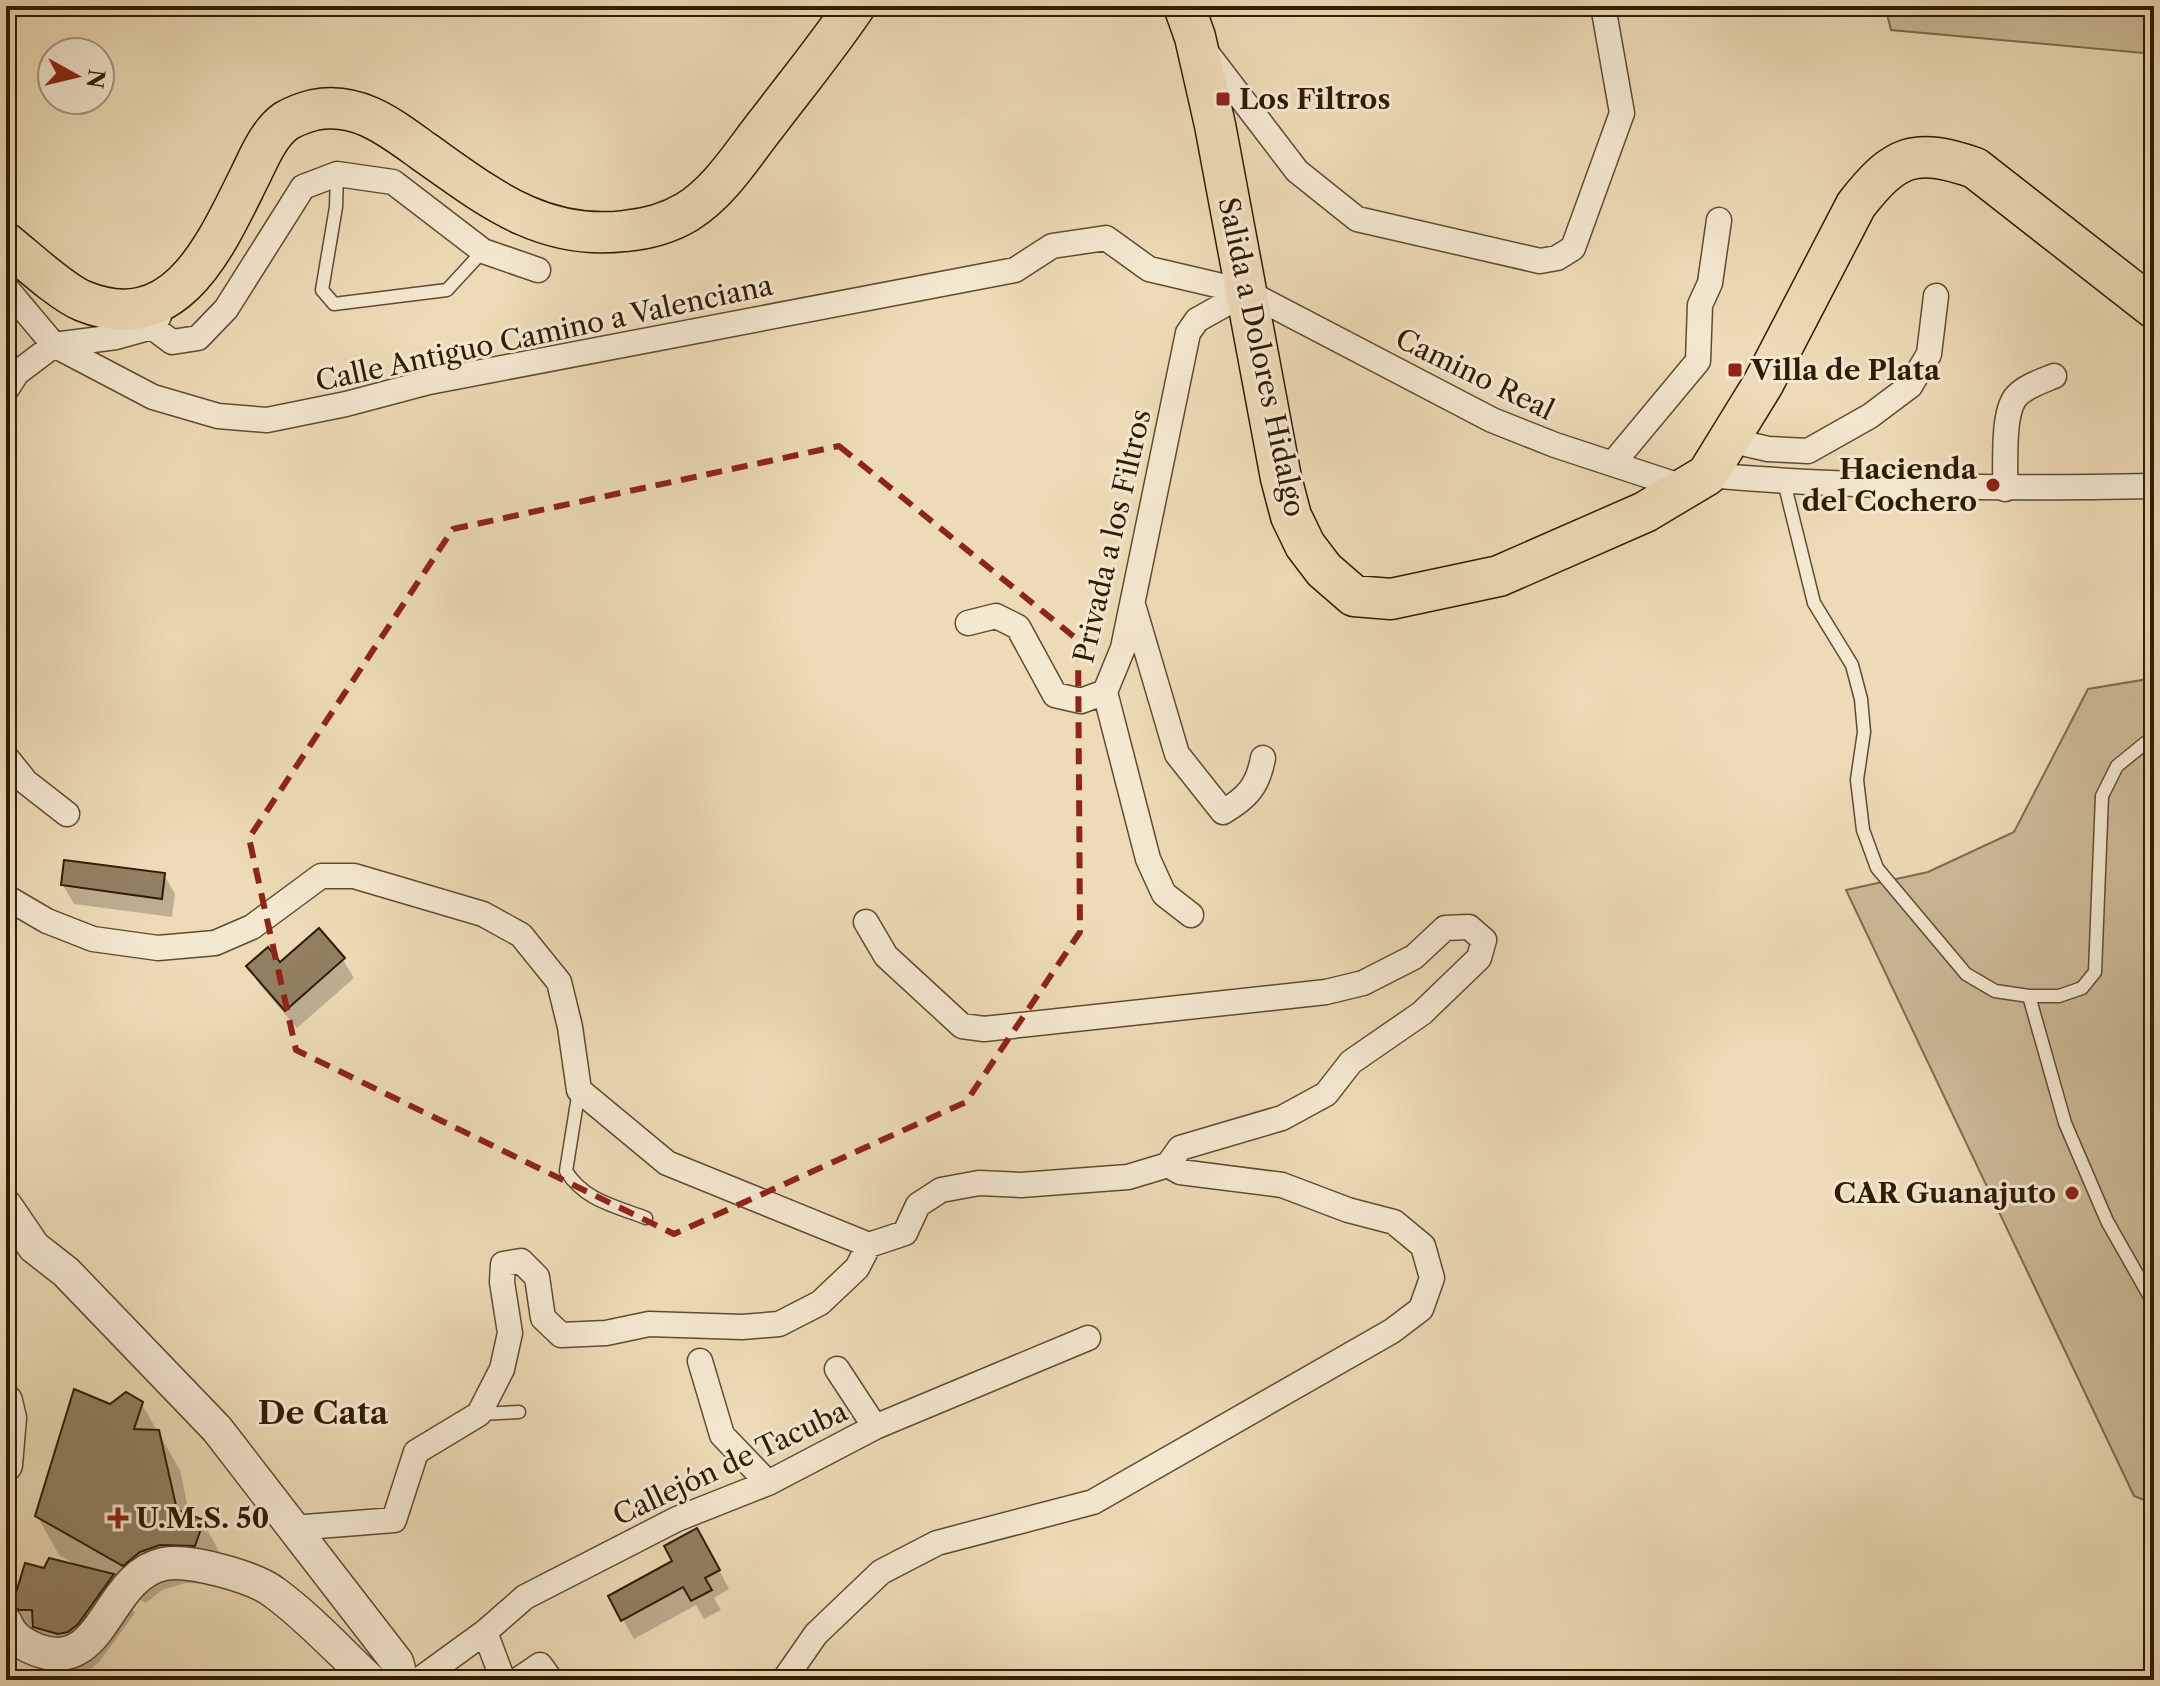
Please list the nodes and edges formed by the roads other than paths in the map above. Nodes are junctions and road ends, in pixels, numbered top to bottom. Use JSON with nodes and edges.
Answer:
{"nodes":[{"id":1,"x":855,"y":6,"type":"edge"},
{"id":2,"x":1603,"y":6,"type":"edge"},
{"id":3,"x":1190,"y":22,"type":"edge"},
{"id":4,"x":337,"y":174,"type":"junction"},
{"id":5,"x":1719,"y":220,"type":"dead end"},
{"id":6,"x":6,"y":243,"type":"edge"},
{"id":7,"x":483,"y":251,"type":"junction"},
{"id":8,"x":538,"y":270,"type":"dead end"},
{"id":9,"x":6,"y":288,"type":"edge"},
{"id":10,"x":176,"y":291,"type":"junction"},
{"id":11,"x":1247,"y":292,"type":"junction"},
{"id":12,"x":1936,"y":296,"type":"dead end"},
{"id":13,"x":2154,"y":308,"type":"edge"},
{"id":14,"x":152,"y":327,"type":"junction"},
{"id":15,"x":54,"y":345,"type":"junction"},
{"id":16,"x":2054,"y":376,"type":"dead end"},
{"id":17,"x":6,"y":390,"type":"edge"},
{"id":18,"x":1729,"y":440,"type":"junction"},
{"id":19,"x":1614,"y":462,"type":"junction"},
{"id":20,"x":1697,"y":481,"type":"junction"},
{"id":21,"x":1784,"y":482,"type":"junction"},
{"id":22,"x":2154,"y":486,"type":"edge"},
{"id":23,"x":2005,"y":489,"type":"junction"},
{"id":24,"x":1132,"y":603,"type":"junction"},
{"id":25,"x":968,"y":623,"type":"dead end"},
{"id":26,"x":1105,"y":692,"type":"junction"},
{"id":27,"x":2154,"y":736,"type":"edge"},
{"id":28,"x":6,"y":757,"type":"edge"},
{"id":29,"x":1263,"y":758,"type":"dead end"},
{"id":30,"x":67,"y":814,"type":"dead end"},
{"id":31,"x":6,"y":897,"type":"edge"},
{"id":32,"x":1191,"y":915,"type":"dead end"},
{"id":33,"x":866,"y":922,"type":"dead end"},
{"id":34,"x":2029,"y":996,"type":"junction"},
{"id":35,"x":579,"y":1090,"type":"junction"},
{"id":36,"x":1168,"y":1165,"type":"junction"},
{"id":37,"x":6,"y":1206,"type":"edge"},
{"id":38,"x":646,"y":1218,"type":"dead end"},
{"id":39,"x":869,"y":1245,"type":"junction"},
{"id":40,"x":2154,"y":1304,"type":"edge"},
{"id":41,"x":1088,"y":1338,"type":"dead end"},
{"id":42,"x":700,"y":1361,"type":"dead end"},
{"id":43,"x":837,"y":1369,"type":"dead end"},
{"id":44,"x":6,"y":1401,"type":"edge"},
{"id":45,"x":519,"y":1412,"type":"dead end"},
{"id":46,"x":479,"y":1414,"type":"junction"},
{"id":47,"x":875,"y":1427,"type":"junction"},
{"id":48,"x":6,"y":1465,"type":"edge"},
{"id":49,"x":768,"y":1483,"type":"junction"},
{"id":50,"x":293,"y":1528,"type":"junction"},
{"id":51,"x":6,"y":1623,"type":"edge"},
{"id":52,"x":485,"y":1632,"type":"junction"},
{"id":53,"x":397,"y":1679,"type":"edge"},
{"id":54,"x":503,"y":1680,"type":"edge"},
{"id":55,"x":518,"y":1680,"type":"edge"},
{"id":56,"x":551,"y":1680,"type":"edge"},
{"id":57,"x":784,"y":1680,"type":"edge"}],
"edges":[{"from":1,"to":10,"type":"main road"},
{"from":2,"to":3,"type":"street"},
{"from":3,"to":11,"type":"main road","name":"Salida a Dolores Hidalgo"},
{"from":4,"to":7,"type":"street"},
{"from":4,"to":7,"type":"lane"},
{"from":4,"to":14,"type":"street"},
{"from":5,"to":19,"type":"street"},
{"from":6,"to":10,"type":"main road"},
{"from":7,"to":8,"type":"street"},
{"from":9,"to":15,"type":"street"},
{"from":10,"to":14,"type":"street"},
{"from":11,"to":15,"type":"street","name":"Calle Antiguo Camino a Valenciana"},
{"from":11,"to":19,"type":"street","name":"Camino Real"},
{"from":11,"to":20,"type":"main road","name":"Salida a Dolores Hidalgo"},
{"from":11,"to":24,"type":"street","name":"Privada a los Filtros"},
{"from":12,"to":18,"type":"street"},
{"from":13,"to":18,"type":"main road","name":"Salida a Dolores Hidalgo"},
{"from":14,"to":15,"type":"street"},
{"from":15,"to":17,"type":"street"},
{"from":16,"to":23,"type":"street"},
{"from":18,"to":20,"type":"main road","name":"Salida a Dolores Hidalgo"},
{"from":19,"to":20,"type":"street","name":"Camino Real"},
{"from":20,"to":21,"type":"street","name":"Camino Real"},
{"from":21,"to":23,"type":"street","name":"Camino Real"},
{"from":21,"to":34,"type":"lane"},
{"from":22,"to":23,"type":"street","name":"Camino Real"},
{"from":24,"to":26,"type":"street","name":"Privada a los Filtros"},
{"from":24,"to":29,"type":"street"},
{"from":25,"to":26,"type":"street","name":"Privada a los Filtros"},
{"from":26,"to":32,"type":"street"},
{"from":27,"to":34,"type":"lane"},
{"from":28,"to":30,"type":"street"},
{"from":31,"to":35,"type":"street"},
{"from":33,"to":36,"type":"street"},
{"from":34,"to":40,"type":"lane"},
{"from":35,"to":38,"type":"lane"},
{"from":35,"to":39,"type":"street"},
{"from":36,"to":39,"type":"street"},
{"from":36,"to":57,"type":"street"},
{"from":37,"to":50,"type":"street"},
{"from":39,"to":46,"type":"street"},
{"from":41,"to":47,"type":"street","name":"Callejón de Tacuba"},
{"from":42,"to":49,"type":"street"},
{"from":43,"to":47,"type":"street"},
{"from":44,"to":48,"type":"street"},
{"from":45,"to":46,"type":"lane"},
{"from":46,"to":50,"type":"street"},
{"from":47,"to":49,"type":"street","name":"Callejón de Tacuba"},
{"from":49,"to":52,"type":"street","name":"Callejón de Tacuba"},
{"from":50,"to":53,"type":"street"},
{"from":51,"to":53,"type":"street"},
{"from":52,"to":53,"type":"street","name":"Callejón de Tacuba"},
{"from":52,"to":54,"type":"street"},
{"from":55,"to":56,"type":"street"}]}
